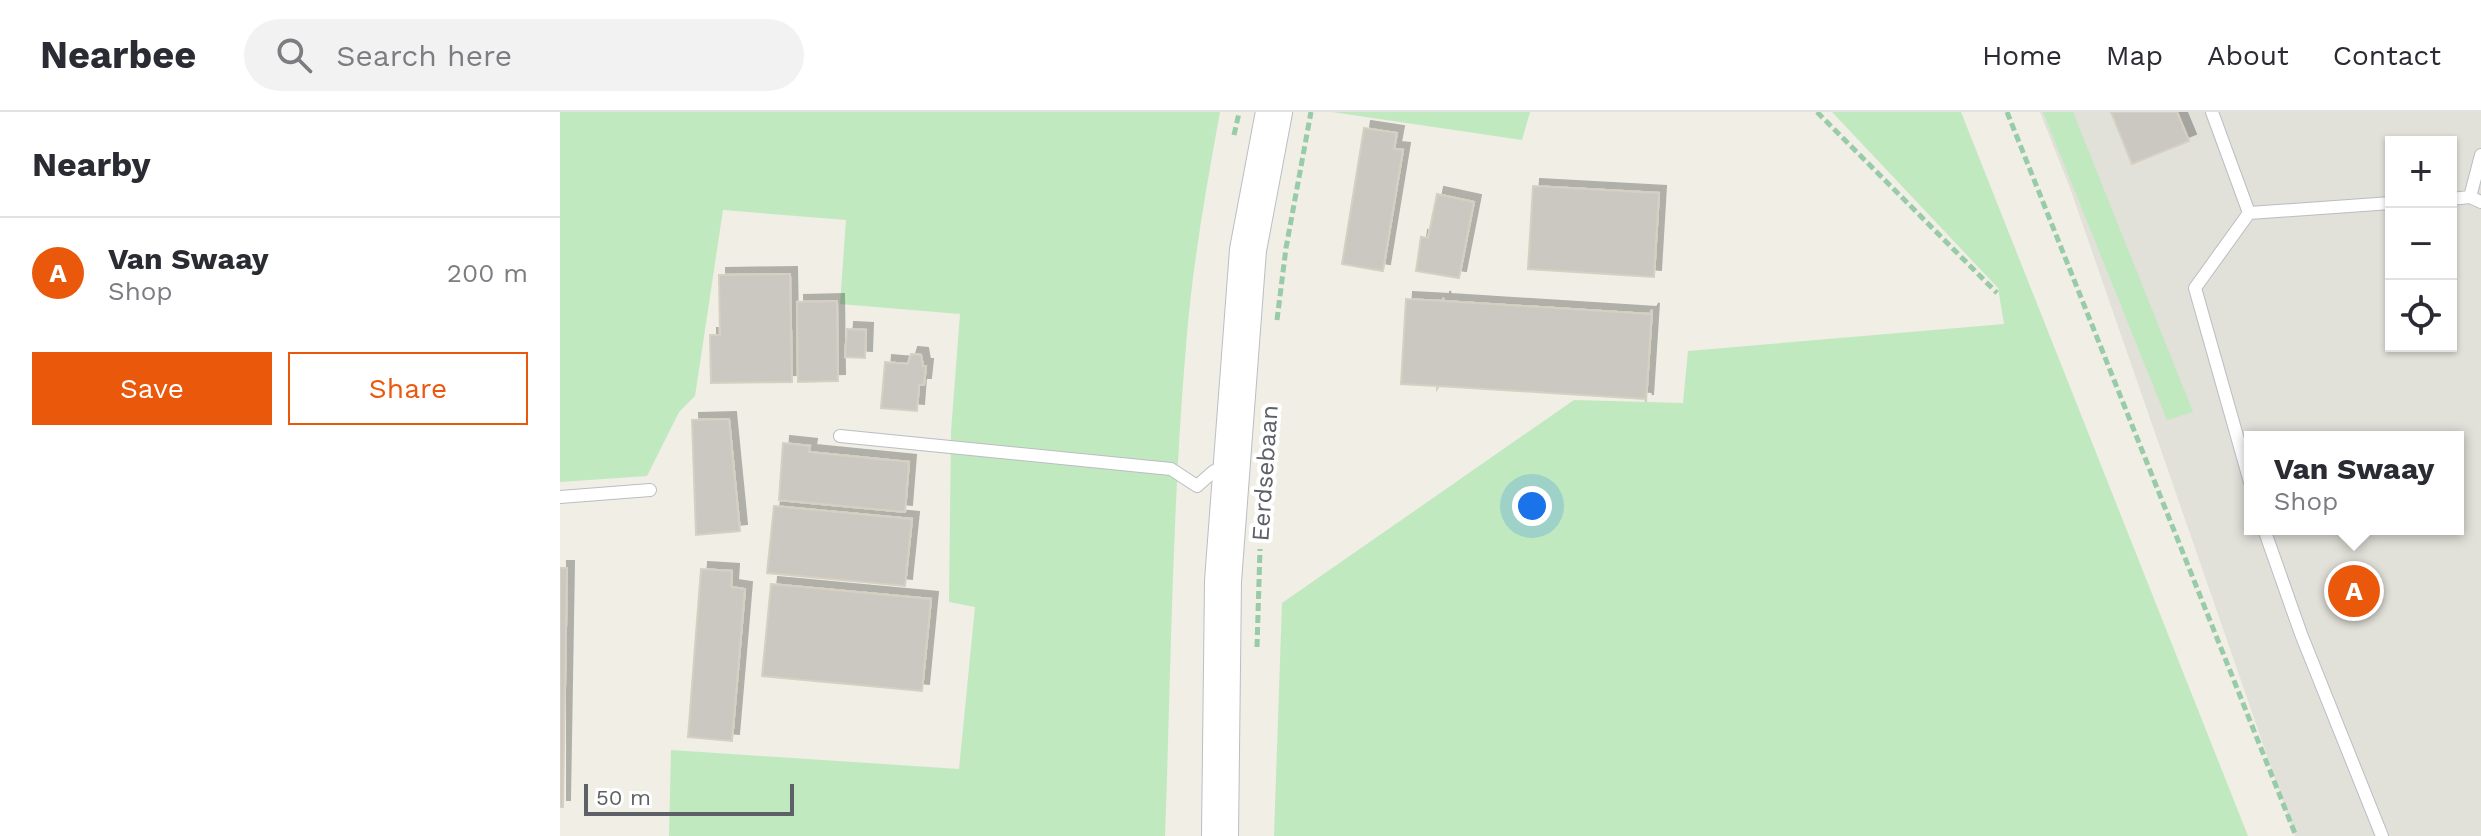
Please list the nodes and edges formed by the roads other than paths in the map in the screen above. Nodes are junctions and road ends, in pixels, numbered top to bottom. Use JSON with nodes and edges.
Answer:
{"nodes":[{"id":1,"x":1274,"y":112,"type":"edge"},
{"id":2,"x":2212,"y":112,"type":"edge"},
{"id":3,"x":2481,"y":155,"type":"edge"},
{"id":4,"x":2475,"y":200,"type":"edge"},
{"id":5,"x":2385,"y":203,"type":"edge"},
{"id":6,"x":2249,"y":213,"type":"junction"},
{"id":7,"x":840,"y":436,"type":"dead end"},
{"id":8,"x":2244,"y":461,"type":"edge"},
{"id":9,"x":1231,"y":473,"type":"junction"},
{"id":10,"x":650,"y":490,"type":"dead end"},
{"id":11,"x":560,"y":497,"type":"edge"},
{"id":12,"x":2266,"y":535,"type":"edge"},
{"id":13,"x":1220,"y":836,"type":"edge"},
{"id":14,"x":2382,"y":836,"type":"edge"}],
"edges":[{"from":1,"to":9,"type":"main road","name":"Eerdsebaan"},
{"from":2,"to":6,"type":"lane"},
{"from":3,"to":4,"type":"lane"},
{"from":5,"to":6,"type":"lane"},
{"from":6,"to":8,"type":"lane"},
{"from":7,"to":9,"type":"lane"},
{"from":9,"to":13,"type":"main road","name":"Eerdsebaan"},
{"from":10,"to":11,"type":"lane"},
{"from":12,"to":14,"type":"lane"}]}
